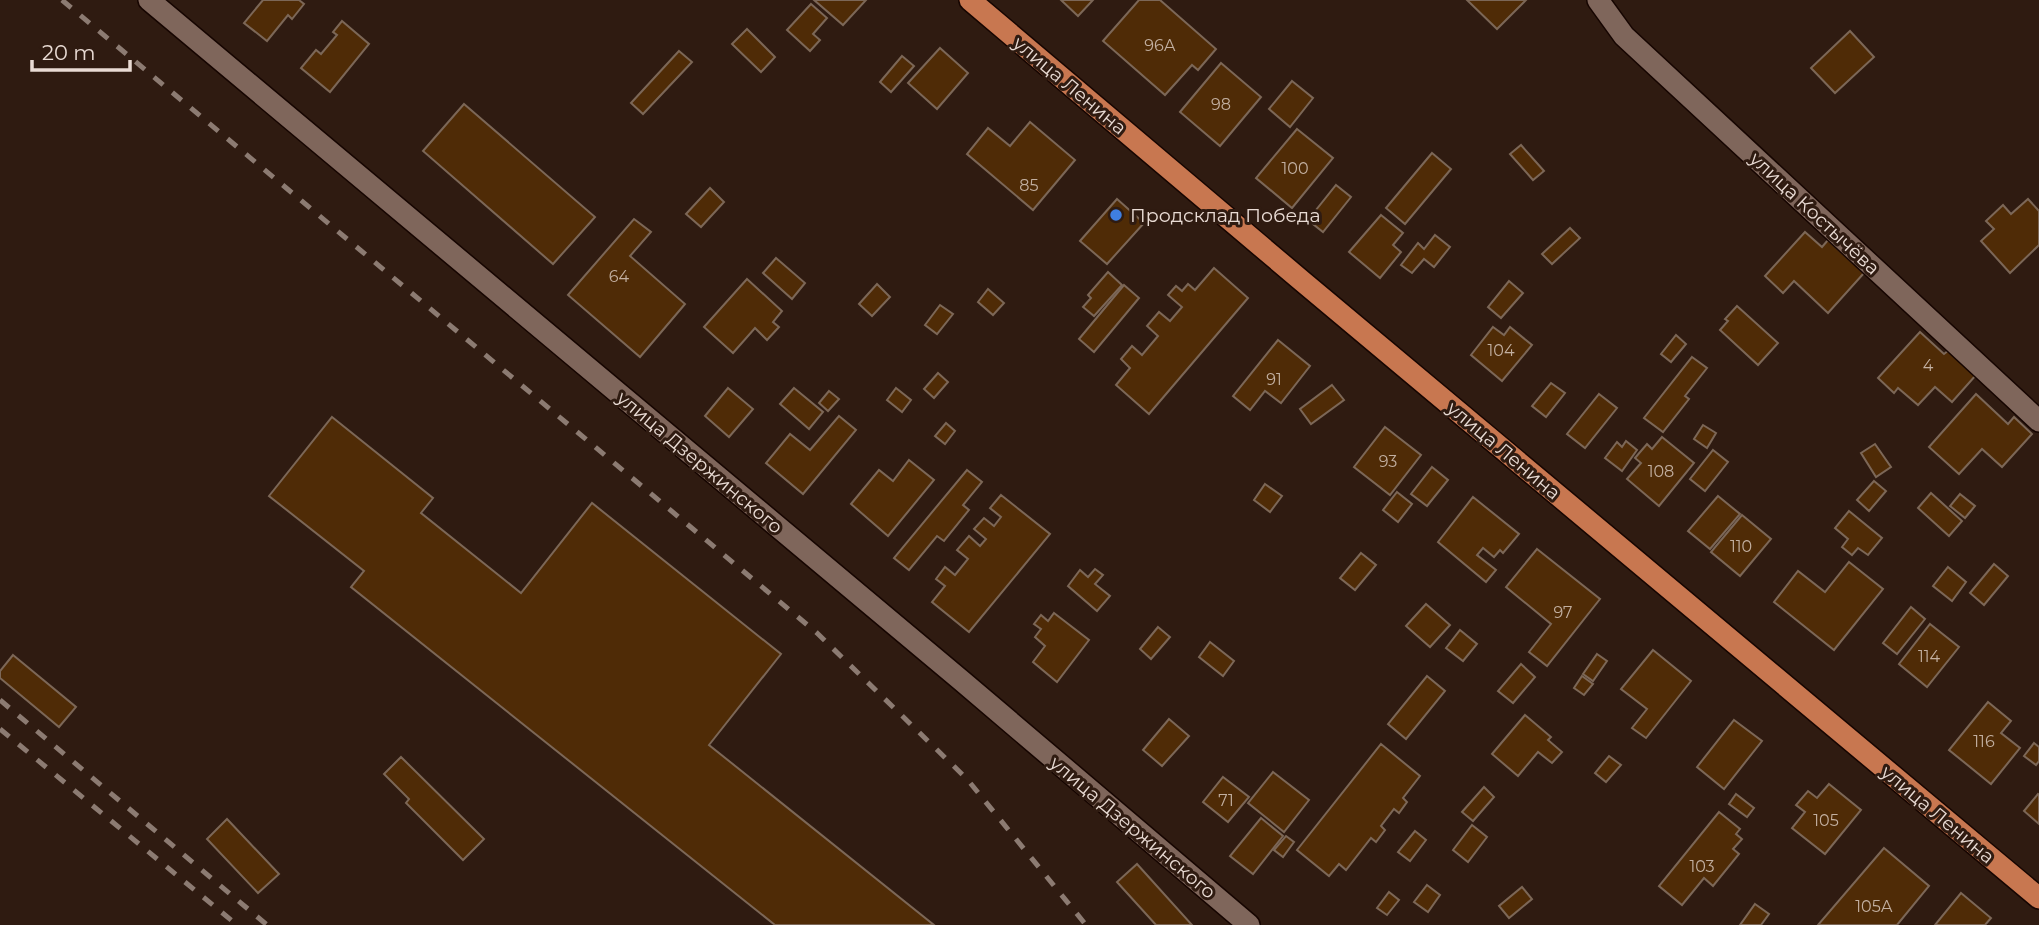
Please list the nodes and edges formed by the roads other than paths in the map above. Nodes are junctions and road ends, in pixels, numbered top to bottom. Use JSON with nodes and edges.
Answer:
{"nodes":[{"id":1,"x":149,"y":0,"type":"edge"},
{"id":2,"x":971,"y":0,"type":"edge"},
{"id":3,"x":1598,"y":0,"type":"edge"},
{"id":4,"x":2039,"y":421,"type":"edge"},
{"id":5,"x":2039,"y":898,"type":"edge"},
{"id":6,"x":1249,"y":925,"type":"edge"}],
"edges":[{"from":1,"to":6,"type":"street","name":"улица Дзержинского"},
{"from":2,"to":5,"type":"main road","name":"улица Ленина"},
{"from":3,"to":4,"type":"street","name":"улица Костычёва"}]}
